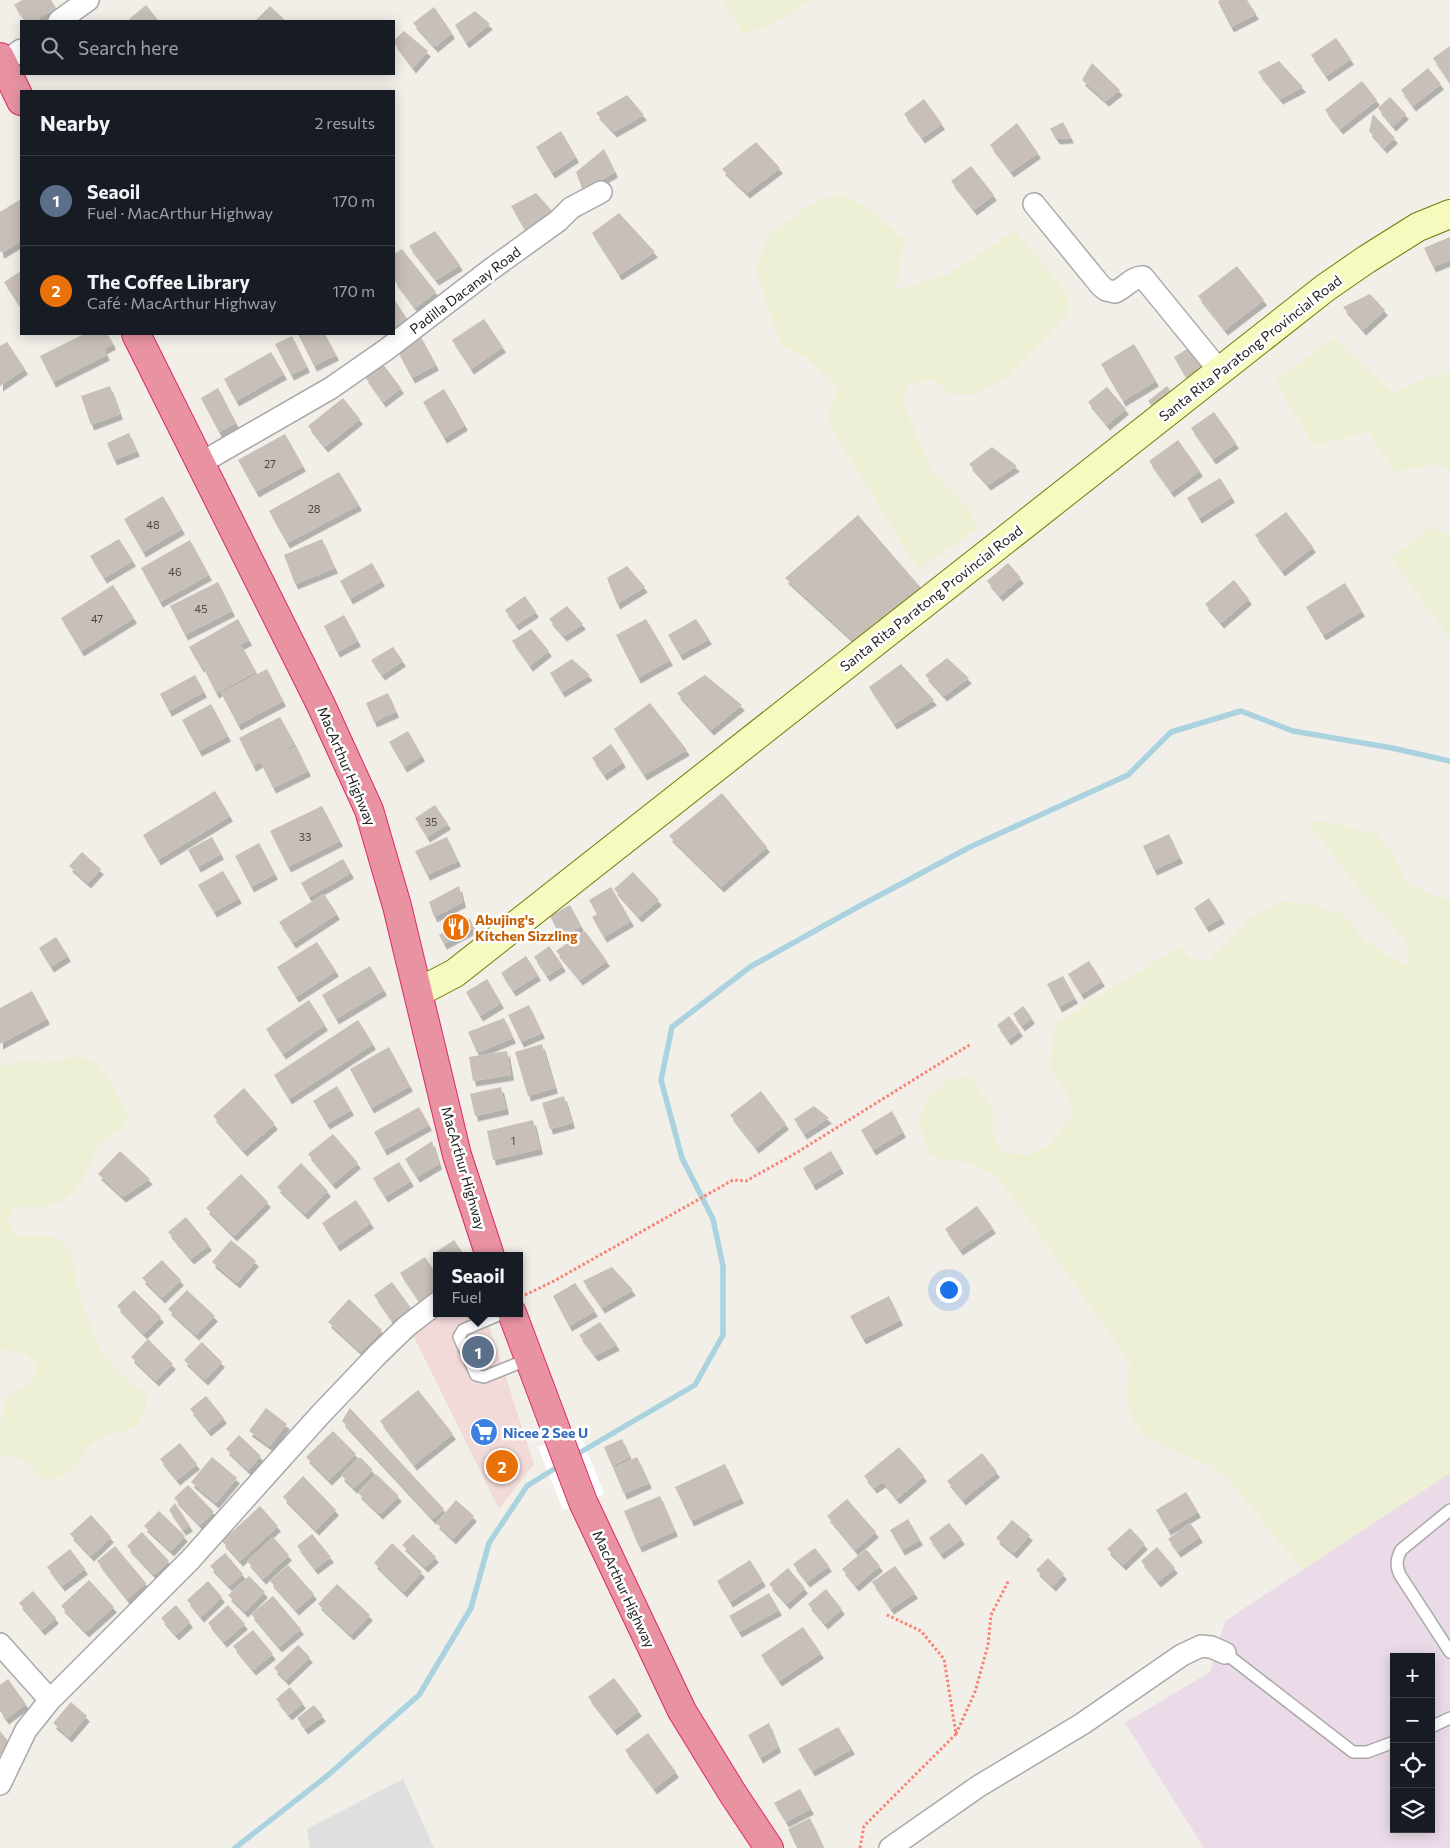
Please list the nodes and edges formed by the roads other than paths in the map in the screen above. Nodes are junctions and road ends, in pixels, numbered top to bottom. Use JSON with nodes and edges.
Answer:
{"nodes":[{"id":1,"x":88,"y":0,"type":"edge"},
{"id":2,"x":60,"y":20,"type":"edge"},
{"id":3,"x":8,"y":57,"type":"edge"},
{"id":4,"x":20,"y":97,"type":"edge"},
{"id":5,"x":602,"y":192,"type":"dead end"},
{"id":6,"x":1034,"y":204,"type":"dead end"},
{"id":7,"x":1450,"y":214,"type":"edge"},
{"id":8,"x":136,"y":335,"type":"edge"},
{"id":9,"x":1219,"y":370,"type":"junction"},
{"id":10,"x":199,"y":464,"type":"junction"},
{"id":11,"x":419,"y":992,"type":"junction"},
{"id":12,"x":489,"y":1252,"type":"edge"},
{"id":13,"x":433,"y":1306,"type":"edge"},
{"id":14,"x":494,"y":1317,"type":"edge"},
{"id":15,"x":513,"y":1317,"type":"edge"},
{"id":16,"x":528,"y":1359,"type":"junction"},
{"id":17,"x":1450,"y":1510,"type":"edge"},
{"id":18,"x":0,"y":1644,"type":"edge"},
{"id":19,"x":1450,"y":1652,"type":"edge"},
{"id":20,"x":1225,"y":1653,"type":"joint"},
{"id":21,"x":50,"y":1700,"type":"junction"},
{"id":22,"x":1450,"y":1718,"type":"edge"},
{"id":23,"x":1435,"y":1725,"type":"edge"},
{"id":24,"x":1391,"y":1743,"type":"edge"},
{"id":25,"x":0,"y":1784,"type":"edge"},
{"id":26,"x":769,"y":1848,"type":"edge"},
{"id":27,"x":890,"y":1848,"type":"edge"}],
"edges":[{"from":1,"to":2,"type":"street"},
{"from":3,"to":4,"type":"highway"},
{"from":5,"to":10,"type":"street","name":"Padilla Dacanay Road"},
{"from":6,"to":9,"type":"street"},
{"from":7,"to":9,"type":"street","name":"Santa Rita Paratong Provincial Road"},
{"from":8,"to":10,"type":"highway","name":"MacArthur Highway"},
{"from":9,"to":11,"type":"street","name":"Santa Rita Paratong Provincial Road"},
{"from":10,"to":11,"type":"highway","name":"MacArthur Highway"},
{"from":11,"to":12,"type":"highway","name":"MacArthur Highway"},
{"from":13,"to":21,"type":"street"},
{"from":14,"to":16,"type":"lane"},
{"from":15,"to":16,"type":"highway","name":"MacArthur Highway"},
{"from":16,"to":26,"type":"highway","name":"MacArthur Highway"},
{"from":17,"to":19,"type":"lane"},
{"from":18,"to":21,"type":"street"},
{"from":20,"to":24,"type":"lane"},
{"from":20,"to":27,"type":"street"},
{"from":21,"to":25,"type":"street"},
{"from":22,"to":23,"type":"lane"}]}
